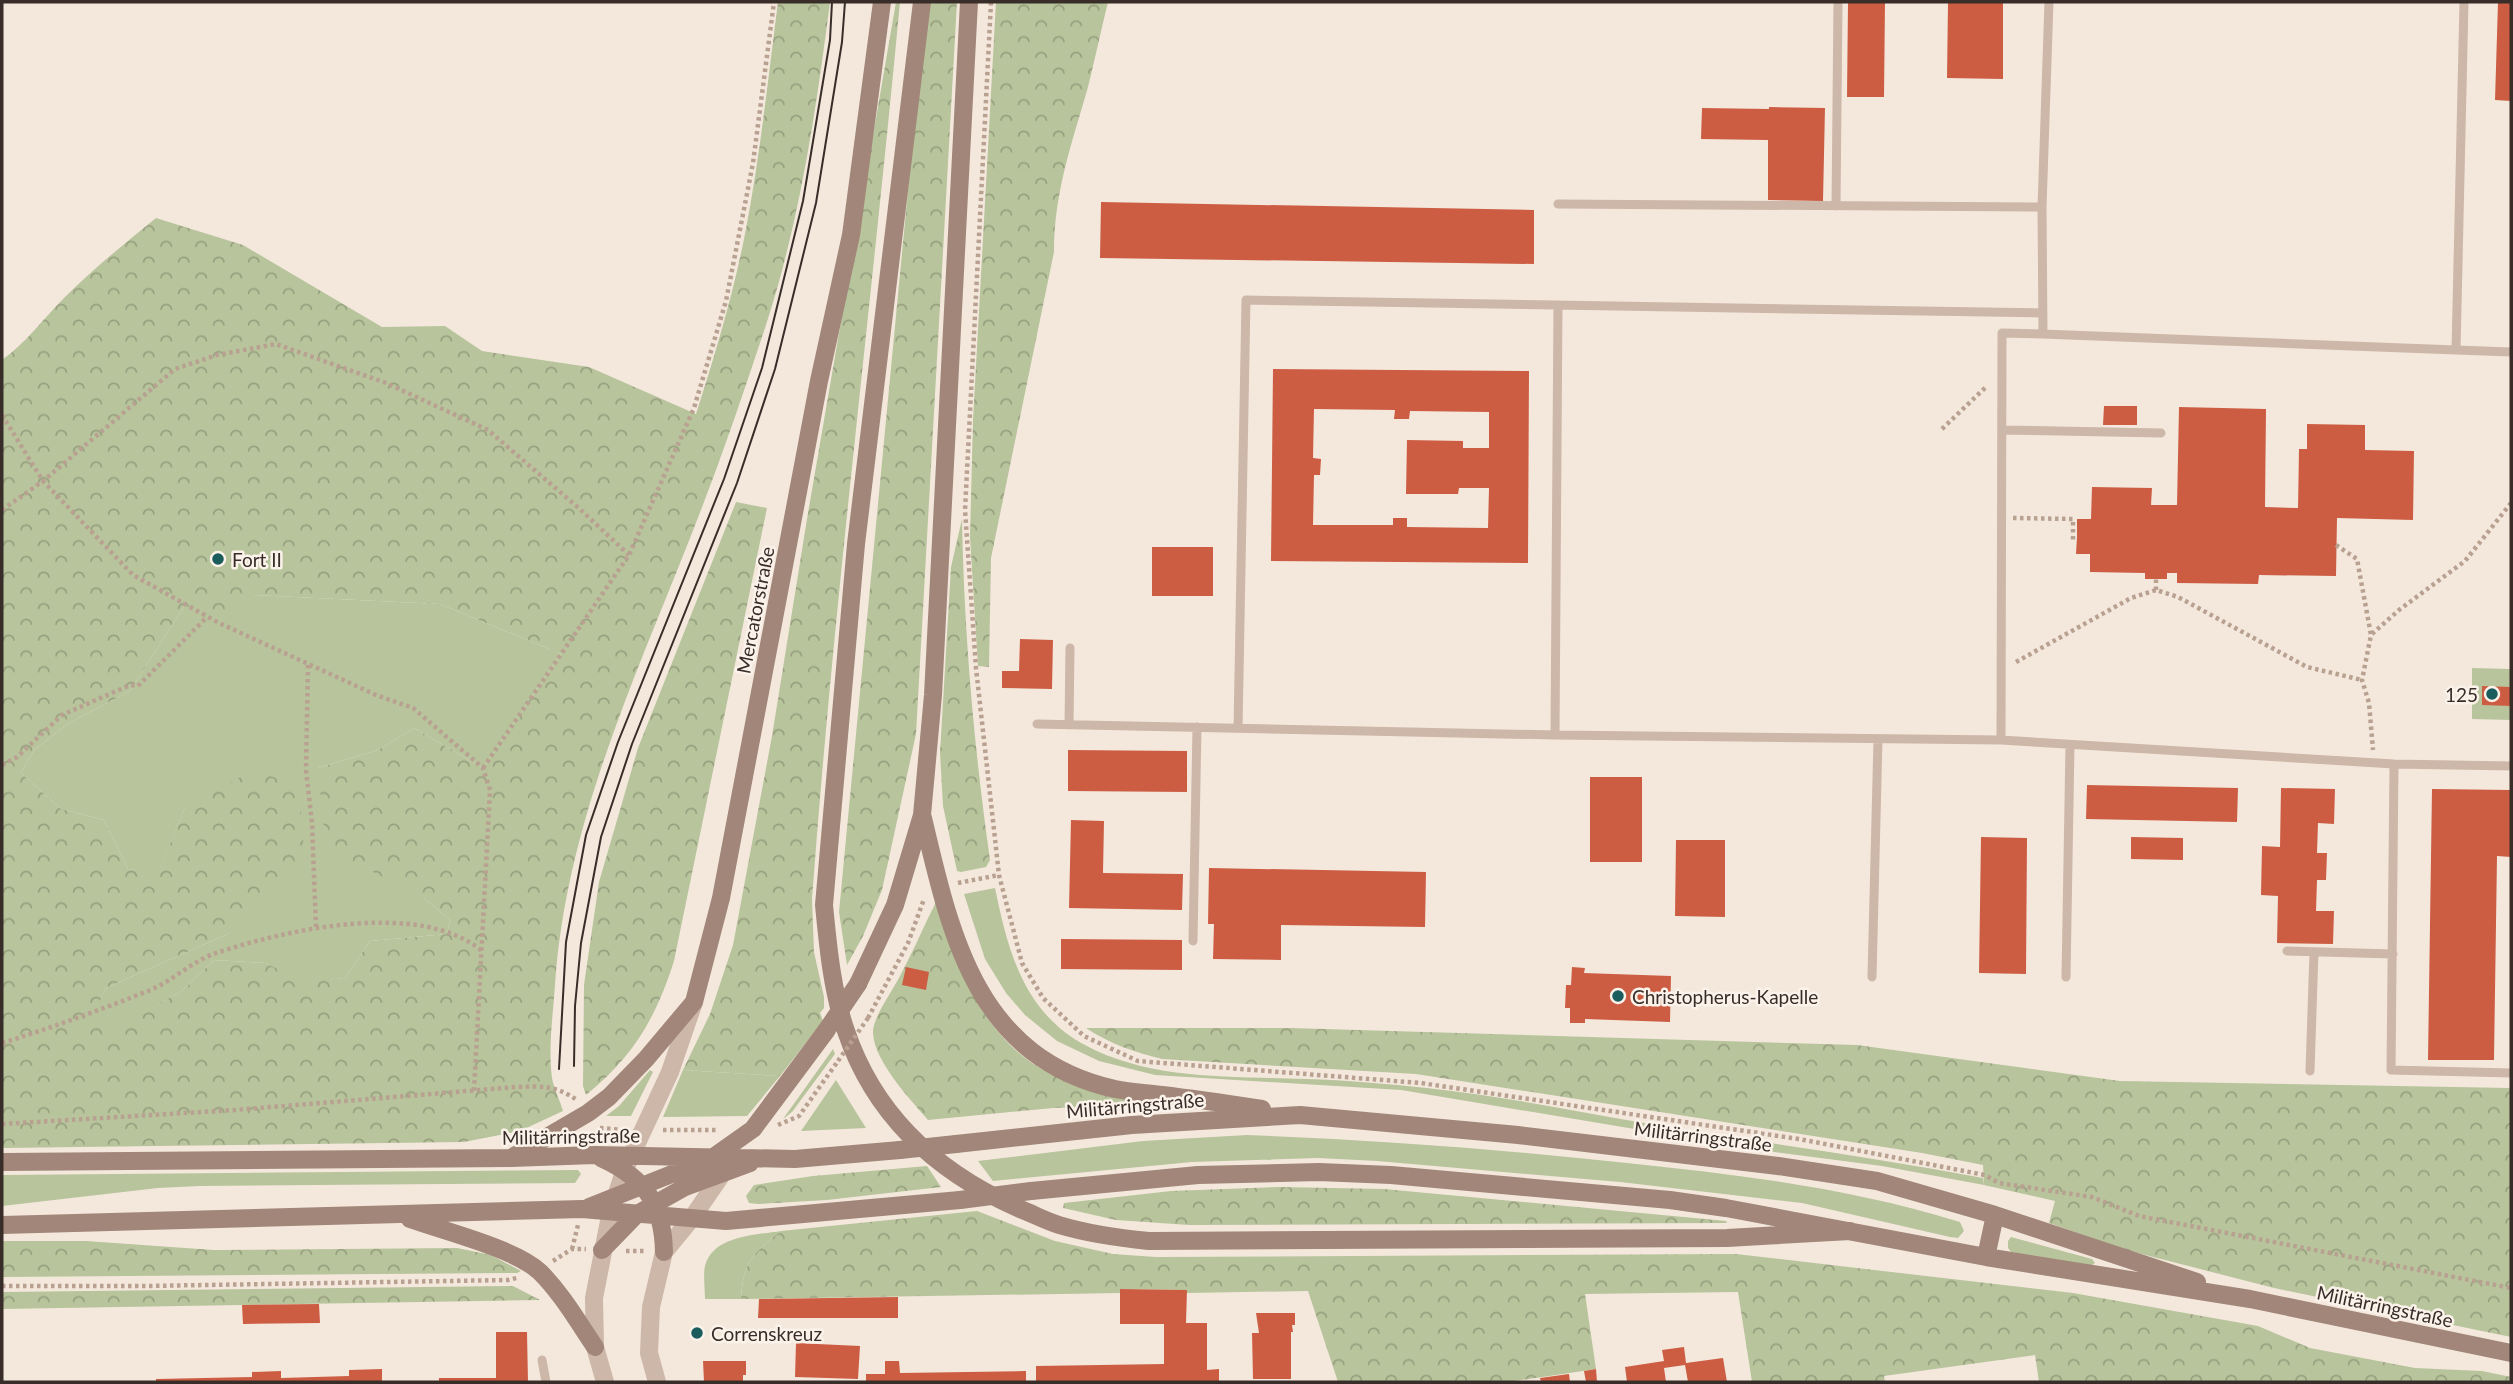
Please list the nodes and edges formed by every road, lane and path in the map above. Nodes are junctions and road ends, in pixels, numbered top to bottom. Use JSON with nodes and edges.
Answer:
{"nodes":[{"id":1,"x":774,"y":2,"type":"edge"},
{"id":2,"x":882,"y":2,"type":"edge"},
{"id":3,"x":922,"y":2,"type":"edge"},
{"id":4,"x":969,"y":2,"type":"edge"},
{"id":5,"x":991,"y":2,"type":"edge"},
{"id":6,"x":1838,"y":2,"type":"edge"},
{"id":7,"x":2049,"y":2,"type":"edge"},
{"id":8,"x":2464,"y":2,"type":"edge"},
{"id":9,"x":1558,"y":204,"type":"dead end"},
{"id":10,"x":1836,"y":206,"type":"junction"},
{"id":11,"x":2042,"y":207,"type":"junction"},
{"id":12,"x":1558,"y":304,"type":"junction"},
{"id":13,"x":2042,"y":313,"type":"junction"},
{"id":14,"x":2043,"y":334,"type":"junction"},
{"id":15,"x":2455,"y":350,"type":"junction"},
{"id":16,"x":2511,"y":352,"type":"edge"},
{"id":17,"x":2002,"y":385,"type":"junction"},
{"id":18,"x":2,"y":415,"type":"edge"},
{"id":19,"x":1942,"y":429,"type":"dead end"},
{"id":20,"x":2002,"y":430,"type":"junction"},
{"id":21,"x":2161,"y":433,"type":"dead end"},
{"id":22,"x":43,"y":481,"type":"junction"},
{"id":23,"x":2511,"y":503,"type":"edge"},
{"id":24,"x":2,"y":510,"type":"edge"},
{"id":25,"x":2002,"y":517,"type":"junction"},
{"id":26,"x":2073,"y":541,"type":"dead end"},
{"id":27,"x":2336,"y":545,"type":"dead end"},
{"id":28,"x":629,"y":555,"type":"junction"},
{"id":29,"x":2156,"y":579,"type":"dead end"},
{"id":30,"x":2156,"y":590,"type":"junction"},
{"id":31,"x":206,"y":617,"type":"junction"},
{"id":32,"x":2371,"y":635,"type":"junction"},
{"id":33,"x":1070,"y":648,"type":"dead end"},
{"id":34,"x":308,"y":665,"type":"junction"},
{"id":35,"x":2001,"y":669,"type":"junction"},
{"id":36,"x":2362,"y":681,"type":"junction"},
{"id":37,"x":1037,"y":724,"type":"dead end"},
{"id":38,"x":1069,"y":725,"type":"junction"},
{"id":39,"x":1197,"y":727,"type":"junction"},
{"id":40,"x":1238,"y":728,"type":"junction"},
{"id":41,"x":1555,"y":735,"type":"junction"},
{"id":42,"x":1878,"y":739,"type":"junction"},
{"id":43,"x":2001,"y":740,"type":"junction"},
{"id":44,"x":2070,"y":745,"type":"junction"},
{"id":45,"x":2374,"y":763,"type":"junction"},
{"id":46,"x":2394,"y":764,"type":"junction"},
{"id":47,"x":2,"y":765,"type":"edge"},
{"id":48,"x":2511,"y":766,"type":"edge"},
{"id":49,"x":483,"y":768,"type":"junction"},
{"id":50,"x":922,"y":815,"type":"junction"},
{"id":51,"x":999,"y":875,"type":"junction"},
{"id":52,"x":940,"y":887,"type":"junction"},
{"id":53,"x":316,"y":927,"type":"junction"},
{"id":54,"x":1193,"y":941,"type":"dead end"},
{"id":55,"x":482,"y":951,"type":"junction"},
{"id":56,"x":2287,"y":951,"type":"dead end"},
{"id":57,"x":2314,"y":952,"type":"junction"},
{"id":58,"x":2393,"y":954,"type":"junction"},
{"id":59,"x":1872,"y":977,"type":"dead end"},
{"id":60,"x":2066,"y":977,"type":"dead end"},
{"id":61,"x":694,"y":1002,"type":"junction"},
{"id":62,"x":2,"y":1043,"type":"edge"},
{"id":63,"x":2309,"y":1071,"type":"dead end"},
{"id":64,"x":2511,"y":1073,"type":"edge"},
{"id":65,"x":474,"y":1091,"type":"junction"},
{"id":66,"x":578,"y":1101,"type":"dead end"},
{"id":67,"x":1300,"y":1115,"type":"junction"},
{"id":68,"x":2,"y":1124,"type":"edge"},
{"id":69,"x":753,"y":1129,"type":"junction"},
{"id":70,"x":511,"y":1158,"type":"junction"},
{"id":71,"x":2,"y":1162,"type":"edge"},
{"id":72,"x":628,"y":1163,"type":"junction"},
{"id":73,"x":723,"y":1163,"type":"junction"},
{"id":74,"x":641,"y":1186,"type":"junction"},
{"id":75,"x":614,"y":1203,"type":"junction"},
{"id":76,"x":657,"y":1210,"type":"junction"},
{"id":77,"x":637,"y":1213,"type":"junction"},
{"id":78,"x":397,"y":1214,"type":"junction"},
{"id":79,"x":1995,"y":1215,"type":"junction"},
{"id":80,"x":692,"y":1218,"type":"junction"},
{"id":81,"x":2,"y":1225,"type":"edge"},
{"id":82,"x":1850,"y":1231,"type":"junction"},
{"id":83,"x":602,"y":1250,"type":"junction"},
{"id":84,"x":664,"y":1252,"type":"junction"},
{"id":85,"x":1986,"y":1257,"type":"junction"},
{"id":86,"x":521,"y":1278,"type":"dead end"},
{"id":87,"x":2,"y":1286,"type":"edge"},
{"id":88,"x":2511,"y":1288,"type":"edge"},
{"id":89,"x":2250,"y":1299,"type":"junction"},
{"id":90,"x":595,"y":1347,"type":"junction"},
{"id":91,"x":2511,"y":1353,"type":"edge"},
{"id":92,"x":541,"y":1360,"type":"dead end"},
{"id":93,"x":546,"y":1382,"type":"edge"},
{"id":94,"x":605,"y":1382,"type":"edge"},
{"id":95,"x":657,"y":1382,"type":"edge"}],
"edges":[{"from":1,"to":28,"type":"path"},
{"from":2,"to":61,"type":"main road","name":"Mercatorstraße"},
{"from":3,"to":82,"type":"main road"},
{"from":4,"to":50,"type":"main road"},
{"from":5,"to":51,"type":"path"},
{"from":6,"to":10,"type":"lane"},
{"from":7,"to":11,"type":"lane"},
{"from":8,"to":15,"type":"lane"},
{"from":9,"to":10,"type":"lane"},
{"from":10,"to":11,"type":"lane"},
{"from":11,"to":13,"type":"lane"},
{"from":12,"to":13,"type":"lane"},
{"from":12,"to":40,"type":"lane"},
{"from":12,"to":41,"type":"lane"},
{"from":13,"to":14,"type":"lane"},
{"from":14,"to":15,"type":"lane"},
{"from":14,"to":17,"type":"lane"},
{"from":15,"to":16,"type":"lane"},
{"from":17,"to":19,"type":"path"},
{"from":17,"to":20,"type":"lane"},
{"from":18,"to":22,"type":"path"},
{"from":20,"to":21,"type":"lane"},
{"from":20,"to":25,"type":"lane"},
{"from":22,"to":24,"type":"path"},
{"from":22,"to":28,"type":"path"},
{"from":22,"to":31,"type":"path"},
{"from":23,"to":32,"type":"path"},
{"from":25,"to":26,"type":"path"},
{"from":25,"to":35,"type":"lane"},
{"from":27,"to":32,"type":"path"},
{"from":28,"to":49,"type":"path"},
{"from":29,"to":30,"type":"path"},
{"from":30,"to":35,"type":"path"},
{"from":30,"to":36,"type":"path"},
{"from":31,"to":34,"type":"path"},
{"from":31,"to":47,"type":"path"},
{"from":32,"to":36,"type":"path"},
{"from":33,"to":38,"type":"lane"},
{"from":34,"to":49,"type":"path"},
{"from":34,"to":53,"type":"path"},
{"from":35,"to":43,"type":"lane"},
{"from":36,"to":45,"type":"path"},
{"from":37,"to":38,"type":"lane"},
{"from":38,"to":39,"type":"lane"},
{"from":39,"to":40,"type":"lane"},
{"from":39,"to":54,"type":"lane"},
{"from":40,"to":41,"type":"lane"},
{"from":41,"to":42,"type":"lane"},
{"from":42,"to":43,"type":"lane"},
{"from":42,"to":59,"type":"lane"},
{"from":43,"to":44,"type":"lane"},
{"from":44,"to":45,"type":"lane"},
{"from":44,"to":60,"type":"lane"},
{"from":45,"to":46,"type":"lane"},
{"from":46,"to":48,"type":"lane"},
{"from":46,"to":58,"type":"lane"},
{"from":49,"to":55,"type":"path"},
{"from":50,"to":52,"type":"main road"},
{"from":50,"to":69,"type":"main road","bridge":true},
{"from":51,"to":52,"type":"path"},
{"from":51,"to":88,"type":"path"},
{"from":52,"to":67,"type":"main road"},
{"from":52,"to":69,"type":"path","bridge":true},
{"from":53,"to":55,"type":"path"},
{"from":53,"to":62,"type":"path"},
{"from":55,"to":65,"type":"path"},
{"from":56,"to":57,"type":"lane"},
{"from":57,"to":58,"type":"lane"},
{"from":57,"to":63,"type":"lane"},
{"from":58,"to":64,"type":"lane"},
{"from":61,"to":70,"type":"main road"},
{"from":61,"to":72,"type":"street","name":"Mercatorstraße"},
{"from":65,"to":66,"type":"path"},
{"from":65,"to":68,"type":"path"},
{"from":67,"to":73,"type":"main road","name":"Militärringstraße","bridge":true},
{"from":67,"to":79,"type":"main road","name":"Militärringstraße"},
{"from":69,"to":73,"type":"street"},
{"from":70,"to":71,"type":"main road","name":"Militärringstraße"},
{"from":70,"to":72,"type":"main road","name":"Militärringstraße"},
{"from":72,"to":73,"type":"main road","name":"Militärringstraße"},
{"from":72,"to":74,"type":"main road"},
{"from":72,"to":75,"type":"street","name":"Mercatorstraße"},
{"from":73,"to":74,"type":"main road"},
{"from":73,"to":76,"type":"main road"},
{"from":73,"to":80,"type":"street"},
{"from":74,"to":75,"type":"main road"},
{"from":74,"to":76,"type":"main road"},
{"from":75,"to":77,"type":"main road","name":"Militärringstraße"},
{"from":75,"to":78,"type":"main road","name":"Militärringstraße"},
{"from":75,"to":83,"type":"street","name":"Mercatorstraße"},
{"from":76,"to":77,"type":"main road","name":"Militärringstraße"},
{"from":76,"to":80,"type":"main road","name":"Militärringstraße"},
{"from":76,"to":84,"type":"main road"},
{"from":77,"to":83,"type":"main road"},
{"from":78,"to":81,"type":"main road","name":"Militärringstraße"},
{"from":78,"to":90,"type":"main road"},
{"from":79,"to":85,"type":"main road"},
{"from":79,"to":89,"type":"main road","name":"Militärringstraße"},
{"from":80,"to":82,"type":"main road","name":"Militärringstraße","bridge":true},
{"from":80,"to":84,"type":"street"},
{"from":82,"to":85,"type":"main road","name":"Militärringstraße"},
{"from":83,"to":90,"type":"street","name":"Mercatorstraße"},
{"from":84,"to":95,"type":"street"},
{"from":85,"to":89,"type":"main road","name":"Militärringstraße"},
{"from":86,"to":87,"type":"path"},
{"from":89,"to":91,"type":"main road","name":"Militärringstraße"},
{"from":90,"to":94,"type":"street","name":"Mercatorstraße"},
{"from":92,"to":93,"type":"lane"}]}
